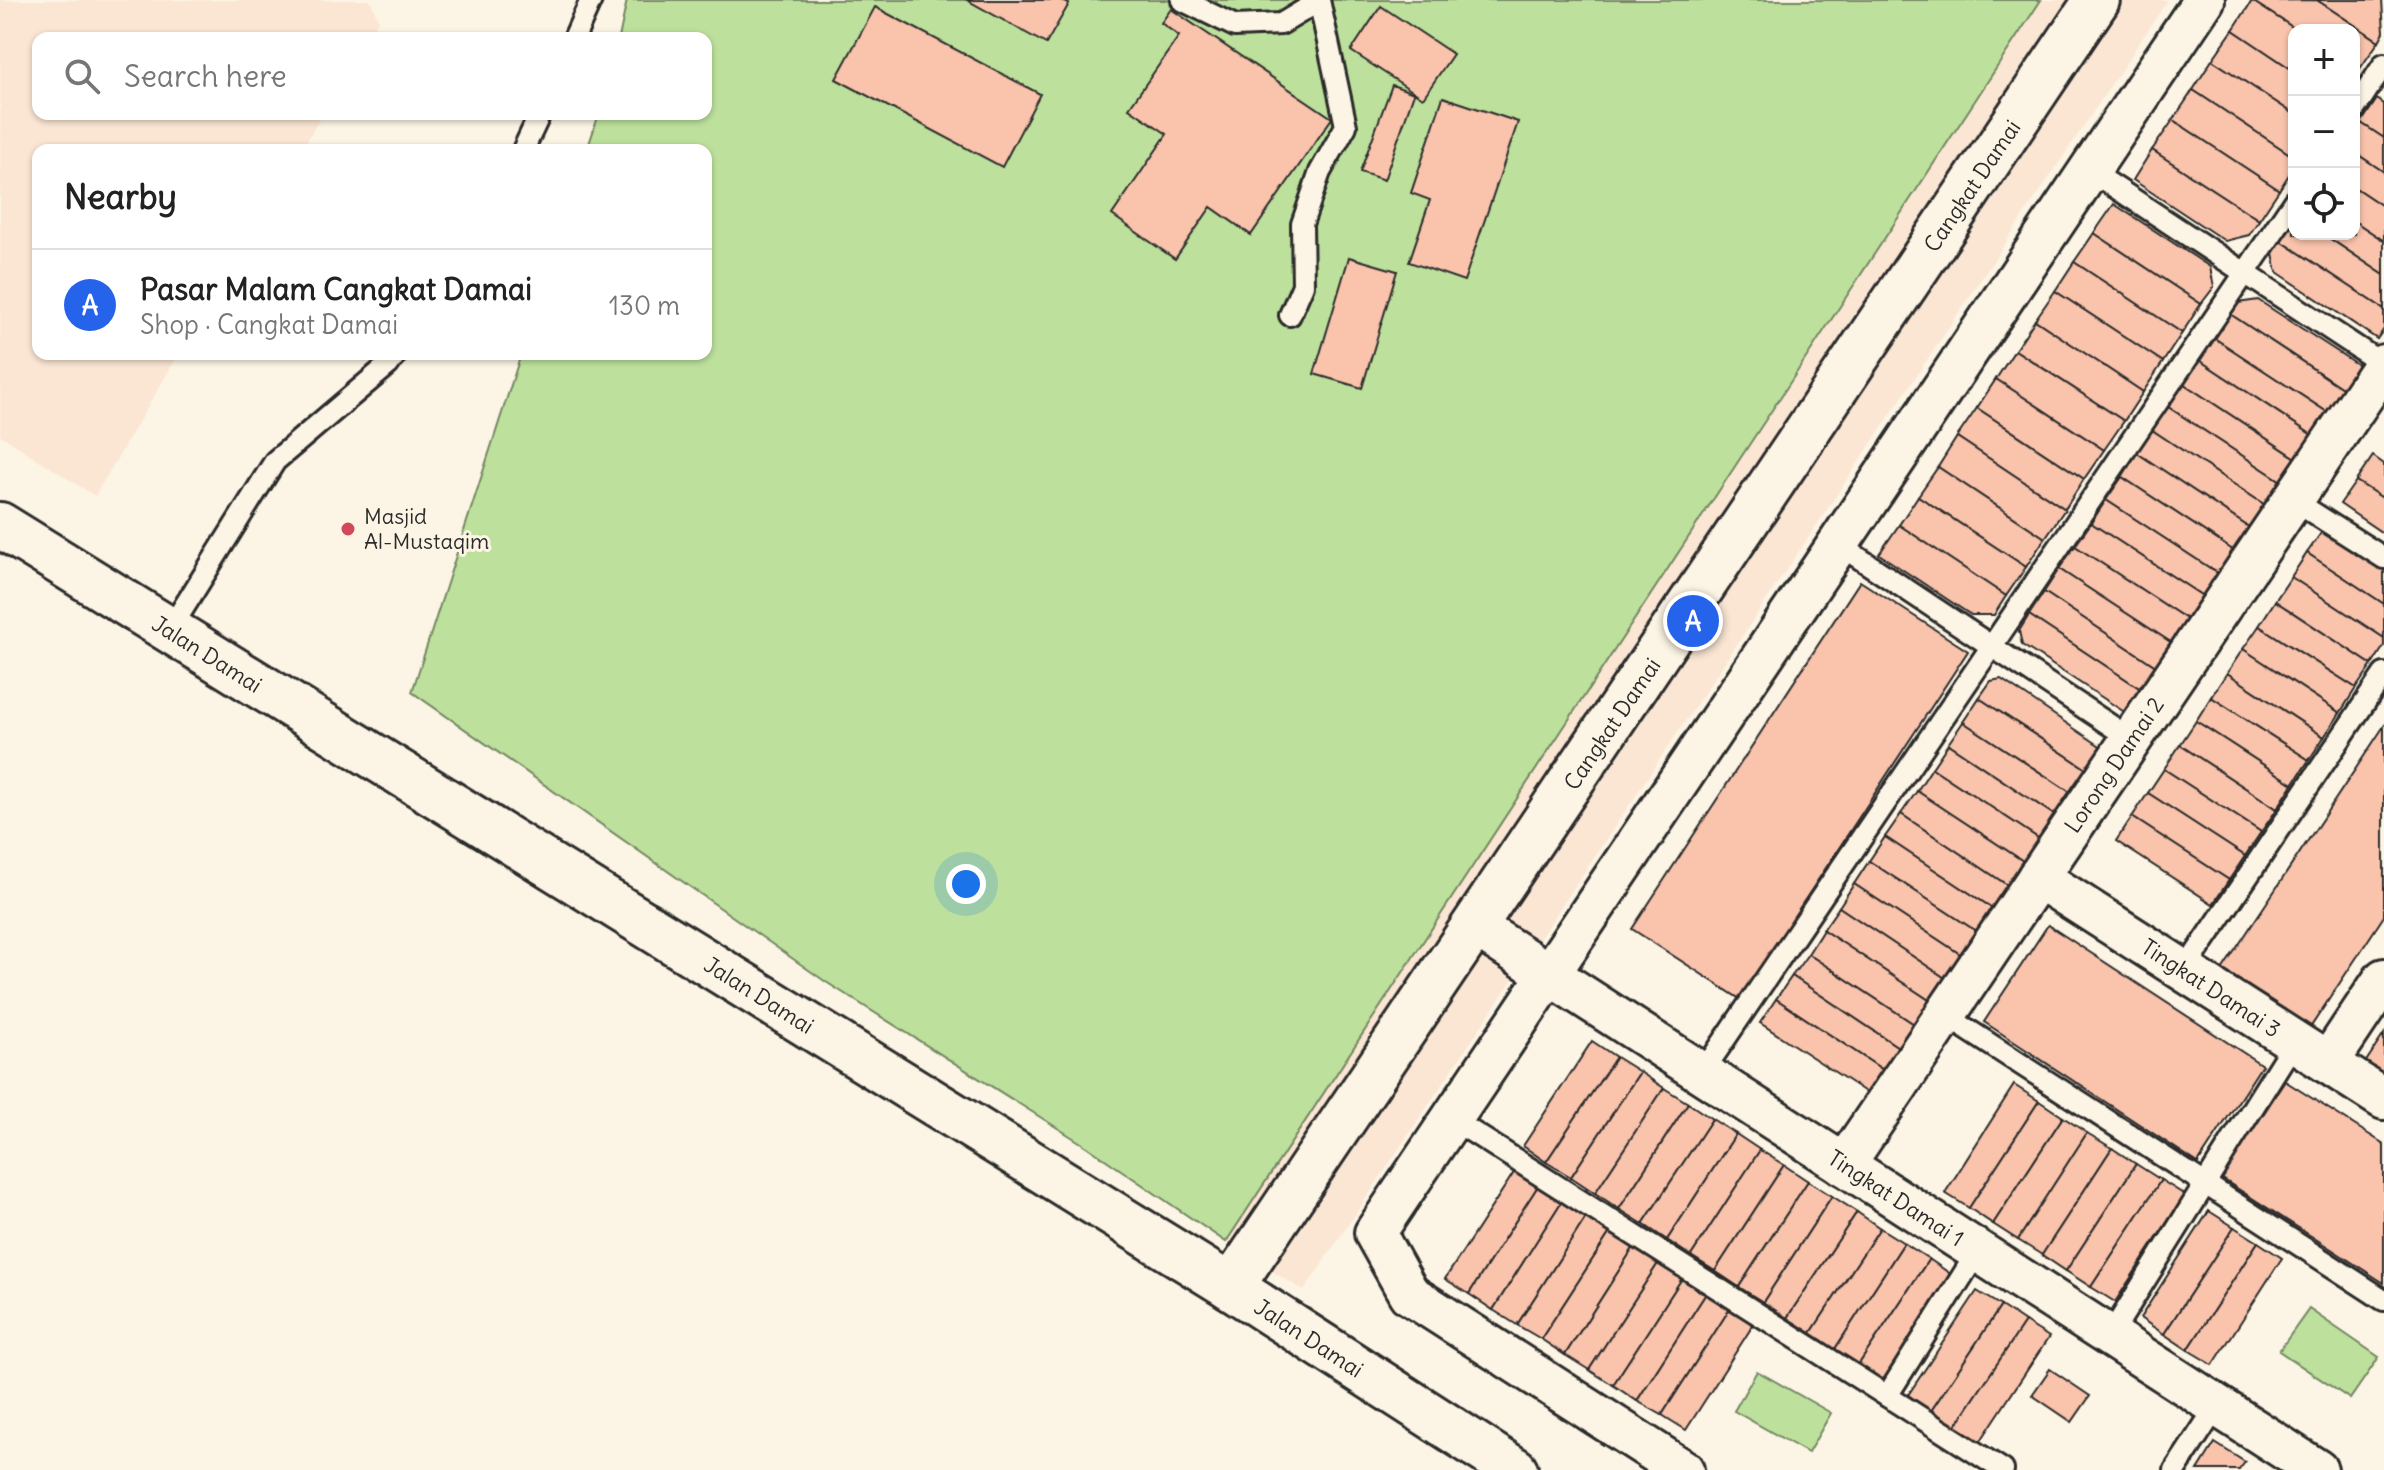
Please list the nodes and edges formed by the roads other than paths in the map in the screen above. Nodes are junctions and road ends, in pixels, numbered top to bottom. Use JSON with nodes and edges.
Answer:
{"nodes":[{"id":1,"x":591,"y":0,"type":"edge"},
{"id":2,"x":1182,"y":0,"type":"edge"},
{"id":3,"x":2097,"y":0,"type":"edge"},
{"id":4,"x":2204,"y":0,"type":"edge"},
{"id":5,"x":1319,"y":1,"type":"edge"},
{"id":6,"x":577,"y":32,"type":"edge"},
{"id":7,"x":2384,"y":64,"type":"edge"},
{"id":8,"x":2360,"y":101,"type":"edge"},
{"id":9,"x":537,"y":120,"type":"edge"},
{"id":10,"x":526,"y":144,"type":"edge"},
{"id":11,"x":2089,"y":170,"type":"junction"},
{"id":12,"x":2288,"y":210,"type":"edge"},
{"id":13,"x":2246,"y":274,"type":"junction"},
{"id":14,"x":1290,"y":315,"type":"dead end"},
{"id":15,"x":392,"y":360,"type":"edge"},
{"id":16,"x":2384,"y":365,"type":"edge"},
{"id":17,"x":2293,"y":500,"type":"junction"},
{"id":18,"x":0,"y":525,"type":"edge"},
{"id":19,"x":1838,"y":544,"type":"junction"},
{"id":20,"x":2384,"y":558,"type":"edge"},
{"id":21,"x":169,"y":631,"type":"junction"},
{"id":22,"x":1993,"y":648,"type":"junction"},
{"id":23,"x":2384,"y":674,"type":"edge"},
{"id":24,"x":2131,"y":739,"type":"junction"},
{"id":25,"x":2038,"y":877,"type":"junction"},
{"id":26,"x":1476,"y":927,"type":"junction"},
{"id":27,"x":2184,"y":971,"type":"junction"},
{"id":28,"x":1549,"y":974,"type":"junction"},
{"id":29,"x":2384,"y":979,"type":"edge"},
{"id":30,"x":1945,"y":1015,"type":"junction"},
{"id":31,"x":2294,"y":1042,"type":"junction"},
{"id":32,"x":2328,"y":1063,"type":"junction"},
{"id":33,"x":1702,"y":1073,"type":"junction"},
{"id":34,"x":2384,"y":1099,"type":"edge"},
{"id":35,"x":1452,"y":1119,"type":"junction"},
{"id":36,"x":1844,"y":1165,"type":"junction"},
{"id":37,"x":2205,"y":1184,"type":"junction"},
{"id":38,"x":1978,"y":1251,"type":"junction"},
{"id":39,"x":1231,"y":1287,"type":"junction"},
{"id":40,"x":2384,"y":1300,"type":"edge"},
{"id":41,"x":2110,"y":1336,"type":"junction"},
{"id":42,"x":1887,"y":1396,"type":"junction"},
{"id":43,"x":2217,"y":1406,"type":"junction"},
{"id":44,"x":1515,"y":1470,"type":"edge"},
{"id":45,"x":1683,"y":1470,"type":"edge"},
{"id":46,"x":2003,"y":1470,"type":"edge"},
{"id":47,"x":2175,"y":1470,"type":"edge"},
{"id":48,"x":2317,"y":1470,"type":"edge"}],
"edges":[{"from":1,"to":6,"type":"lane"},
{"from":2,"to":5,"type":"lane"},
{"from":3,"to":26,"type":"main road","name":"Cangkat Damai"},
{"from":4,"to":11,"type":"street"},
{"from":5,"to":14,"type":"lane"},
{"from":7,"to":8,"type":"lane"},
{"from":9,"to":10,"type":"lane"},
{"from":11,"to":13,"type":"lane"},
{"from":11,"to":19,"type":"street"},
{"from":12,"to":13,"type":"lane"},
{"from":13,"to":16,"type":"lane"},
{"from":13,"to":22,"type":"lane"},
{"from":15,"to":21,"type":"lane"},
{"from":16,"to":17,"type":"street","name":"Lorong Damai 2"},
{"from":17,"to":20,"type":"lane"},
{"from":17,"to":24,"type":"street","name":"Lorong Damai 2"},
{"from":18,"to":21,"type":"main road","name":"Jalan Damai"},
{"from":19,"to":22,"type":"lane"},
{"from":19,"to":28,"type":"street"},
{"from":21,"to":39,"type":"main road","name":"Jalan Damai"},
{"from":22,"to":24,"type":"lane"},
{"from":22,"to":33,"type":"lane"},
{"from":23,"to":27,"type":"lane"},
{"from":24,"to":25,"type":"street","name":"Lorong Damai 2"},
{"from":25,"to":27,"type":"street","name":"Tingkat Damai 3"},
{"from":25,"to":30,"type":"street","name":"Lorong Damai 2"},
{"from":26,"to":28,"type":"street","name":"Tingkat Damai 1"},
{"from":26,"to":39,"type":"main road","name":"Cangkat Damai"},
{"from":27,"to":31,"type":"street","name":"Tingkat Damai 3"},
{"from":28,"to":33,"type":"street","name":"Tingkat Damai 1"},
{"from":28,"to":35,"type":"street"},
{"from":29,"to":32,"type":"street"},
{"from":30,"to":36,"type":"street","name":"Lorong Damai 2"},
{"from":30,"to":37,"type":"lane"},
{"from":31,"to":32,"type":"street","name":"Tingkat Damai 3"},
{"from":31,"to":37,"type":"lane"},
{"from":32,"to":34,"type":"street","name":"Tingkat Damai 3"},
{"from":33,"to":36,"type":"street","name":"Tingkat Damai 1"},
{"from":35,"to":42,"type":"lane"},
{"from":35,"to":45,"type":"street"},
{"from":36,"to":38,"type":"street","name":"Tingkat Damai 1"},
{"from":37,"to":40,"type":"lane"},
{"from":37,"to":41,"type":"lane"},
{"from":38,"to":41,"type":"street","name":"Tingkat Damai 1"},
{"from":38,"to":42,"type":"lane"},
{"from":39,"to":44,"type":"main road","name":"Jalan Damai"},
{"from":41,"to":43,"type":"street","name":"Tingkat Damai 1"},
{"from":42,"to":46,"type":"lane"},
{"from":43,"to":47,"type":"lane"},
{"from":43,"to":48,"type":"street","name":"Tingkat Damai 1"}]}
